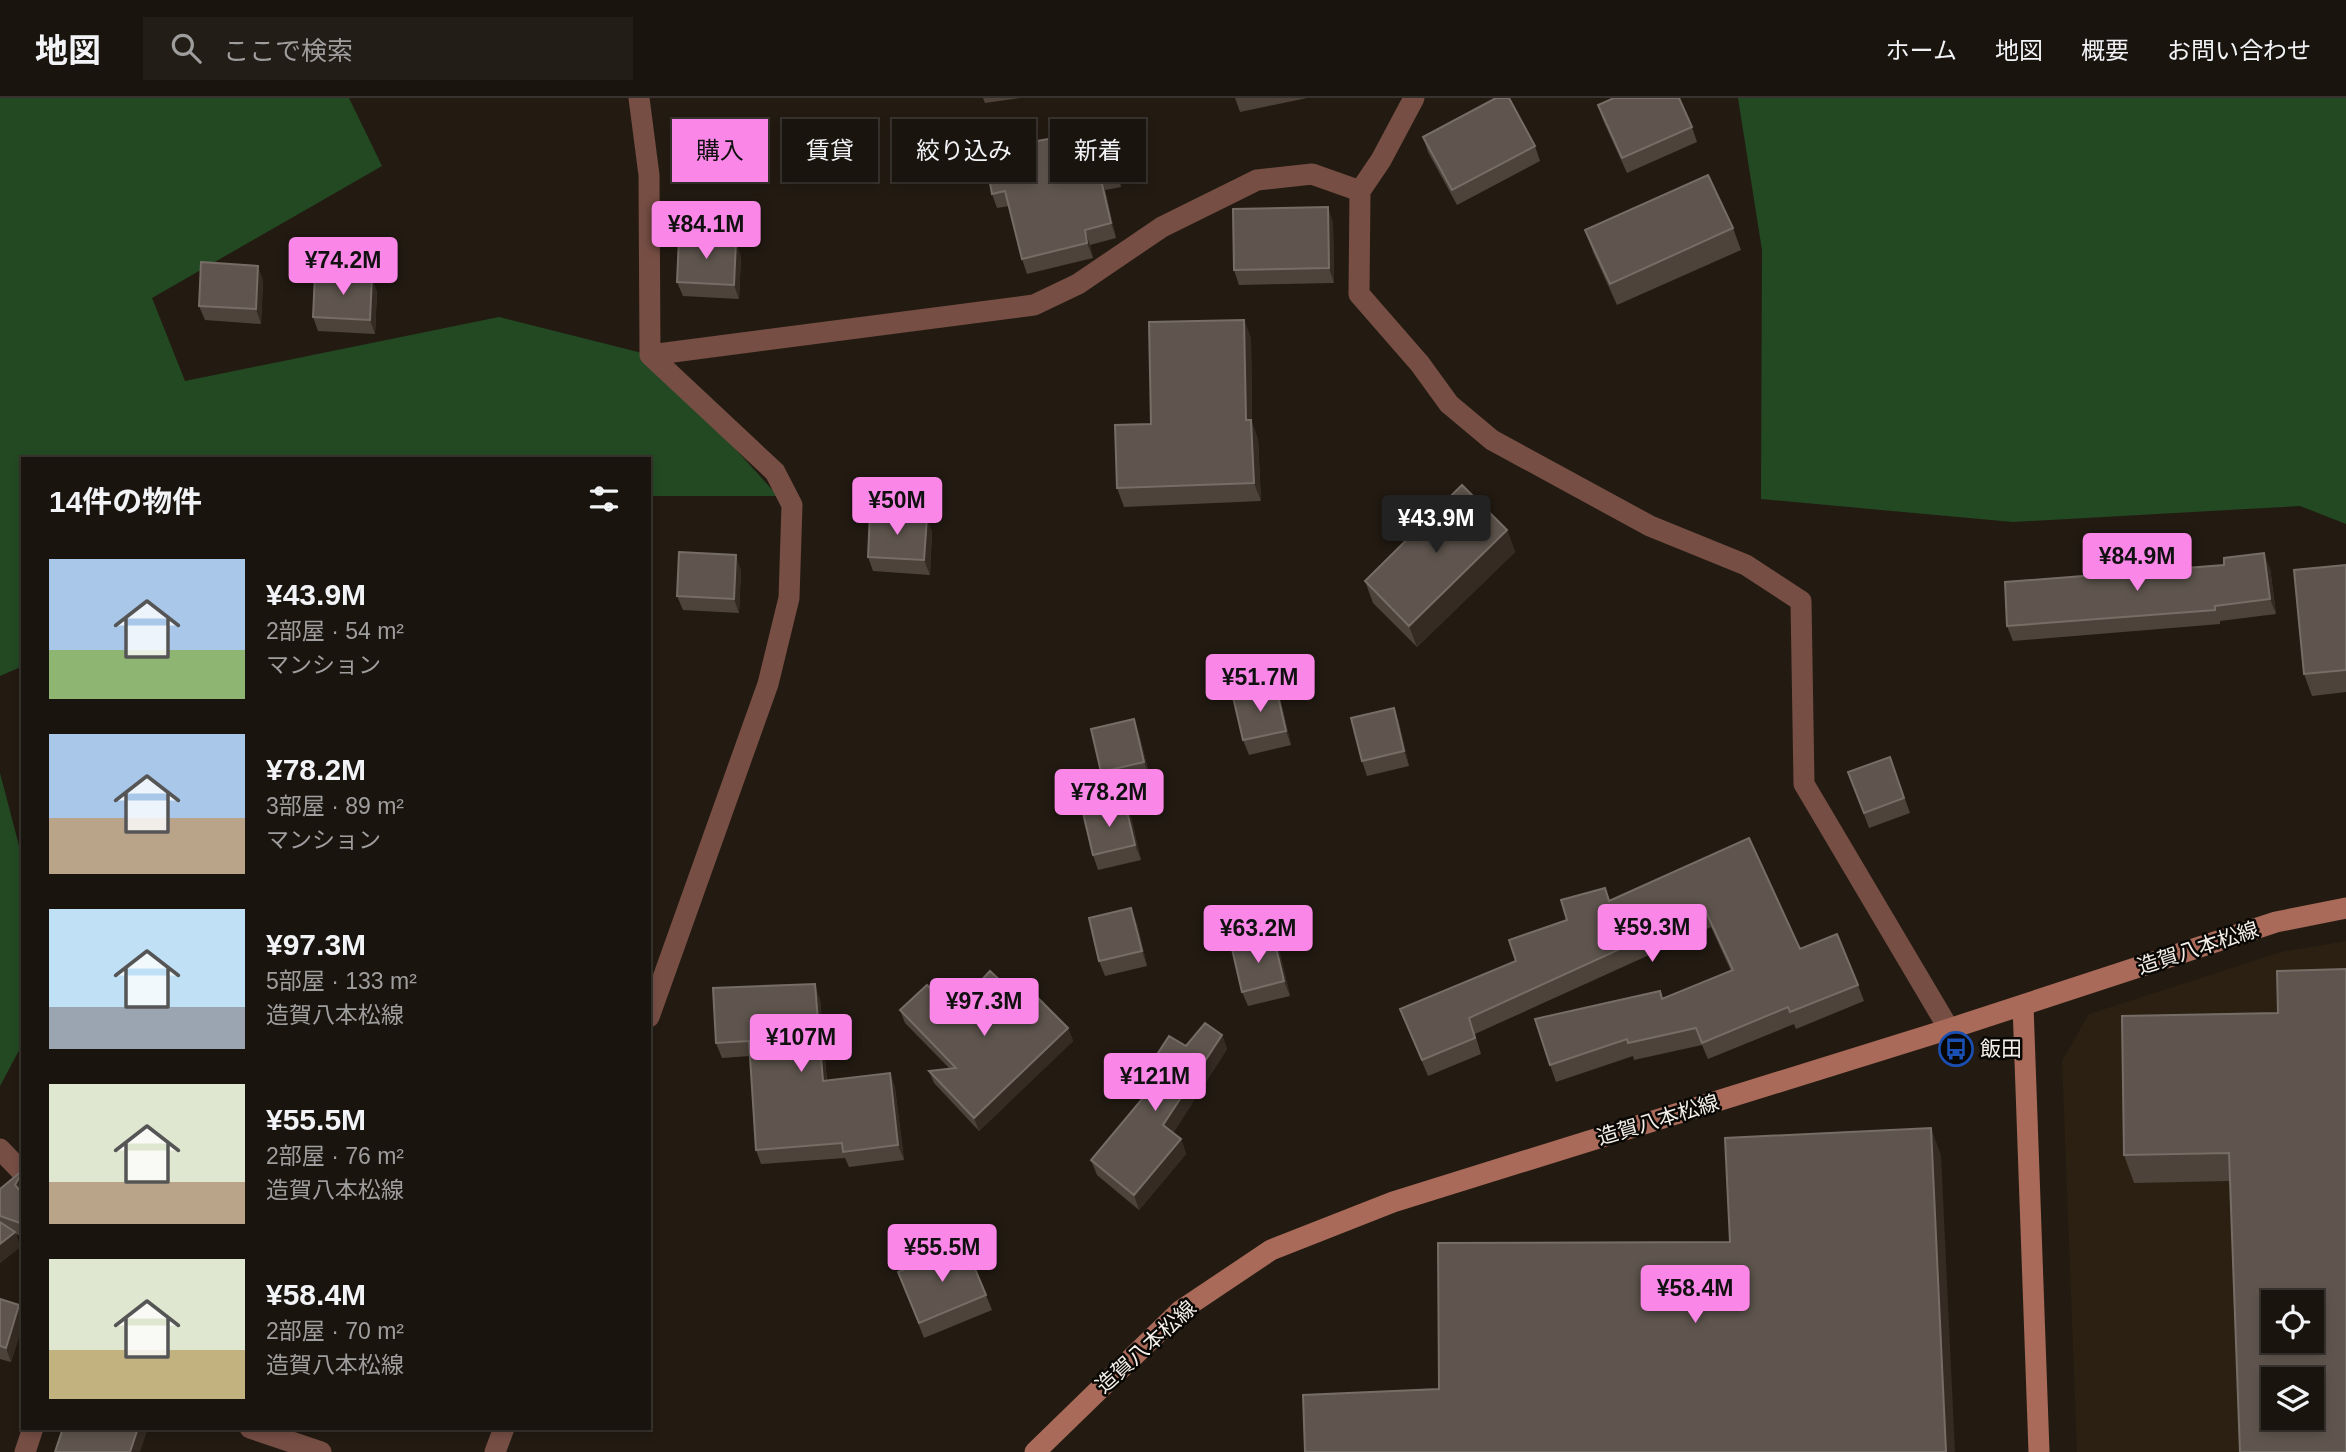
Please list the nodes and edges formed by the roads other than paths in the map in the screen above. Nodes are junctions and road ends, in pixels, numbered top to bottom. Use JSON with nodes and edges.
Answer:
{"nodes":[{"id":1,"x":639,"y":98,"type":"edge"},
{"id":2,"x":1414,"y":98,"type":"edge"},
{"id":3,"x":1360,"y":191,"type":"junction"},
{"id":4,"x":650,"y":355,"type":"junction"},
{"id":5,"x":2346,"y":908,"type":"edge"},
{"id":6,"x":2023,"y":1005,"type":"junction"},
{"id":7,"x":651,"y":1011,"type":"edge"},
{"id":8,"x":1949,"y":1029,"type":"junction"},
{"id":9,"x":0,"y":1149,"type":"edge"},
{"id":10,"x":21,"y":1171,"type":"edge"},
{"id":11,"x":32,"y":1430,"type":"edge"},
{"id":12,"x":256,"y":1430,"type":"edge"},
{"id":13,"x":503,"y":1430,"type":"edge"},
{"id":14,"x":25,"y":1452,"type":"edge"},
{"id":15,"x":321,"y":1452,"type":"edge"},
{"id":16,"x":495,"y":1452,"type":"edge"},
{"id":17,"x":1034,"y":1452,"type":"edge"},
{"id":18,"x":2039,"y":1452,"type":"edge"}],
"edges":[{"from":1,"to":4,"type":"street"},
{"from":2,"to":3,"type":"street"},
{"from":3,"to":4,"type":"street"},
{"from":3,"to":8,"type":"street"},
{"from":4,"to":7,"type":"street"},
{"from":5,"to":6,"type":"main road","name":"造賀八本松線"},
{"from":6,"to":8,"type":"main road","name":"造賀八本松線"},
{"from":6,"to":18,"type":"main road"},
{"from":8,"to":17,"type":"main road","name":"造賀八本松線"},
{"from":9,"to":10,"type":"street"},
{"from":11,"to":14,"type":"street"},
{"from":12,"to":15,"type":"street"},
{"from":13,"to":16,"type":"street"}]}
